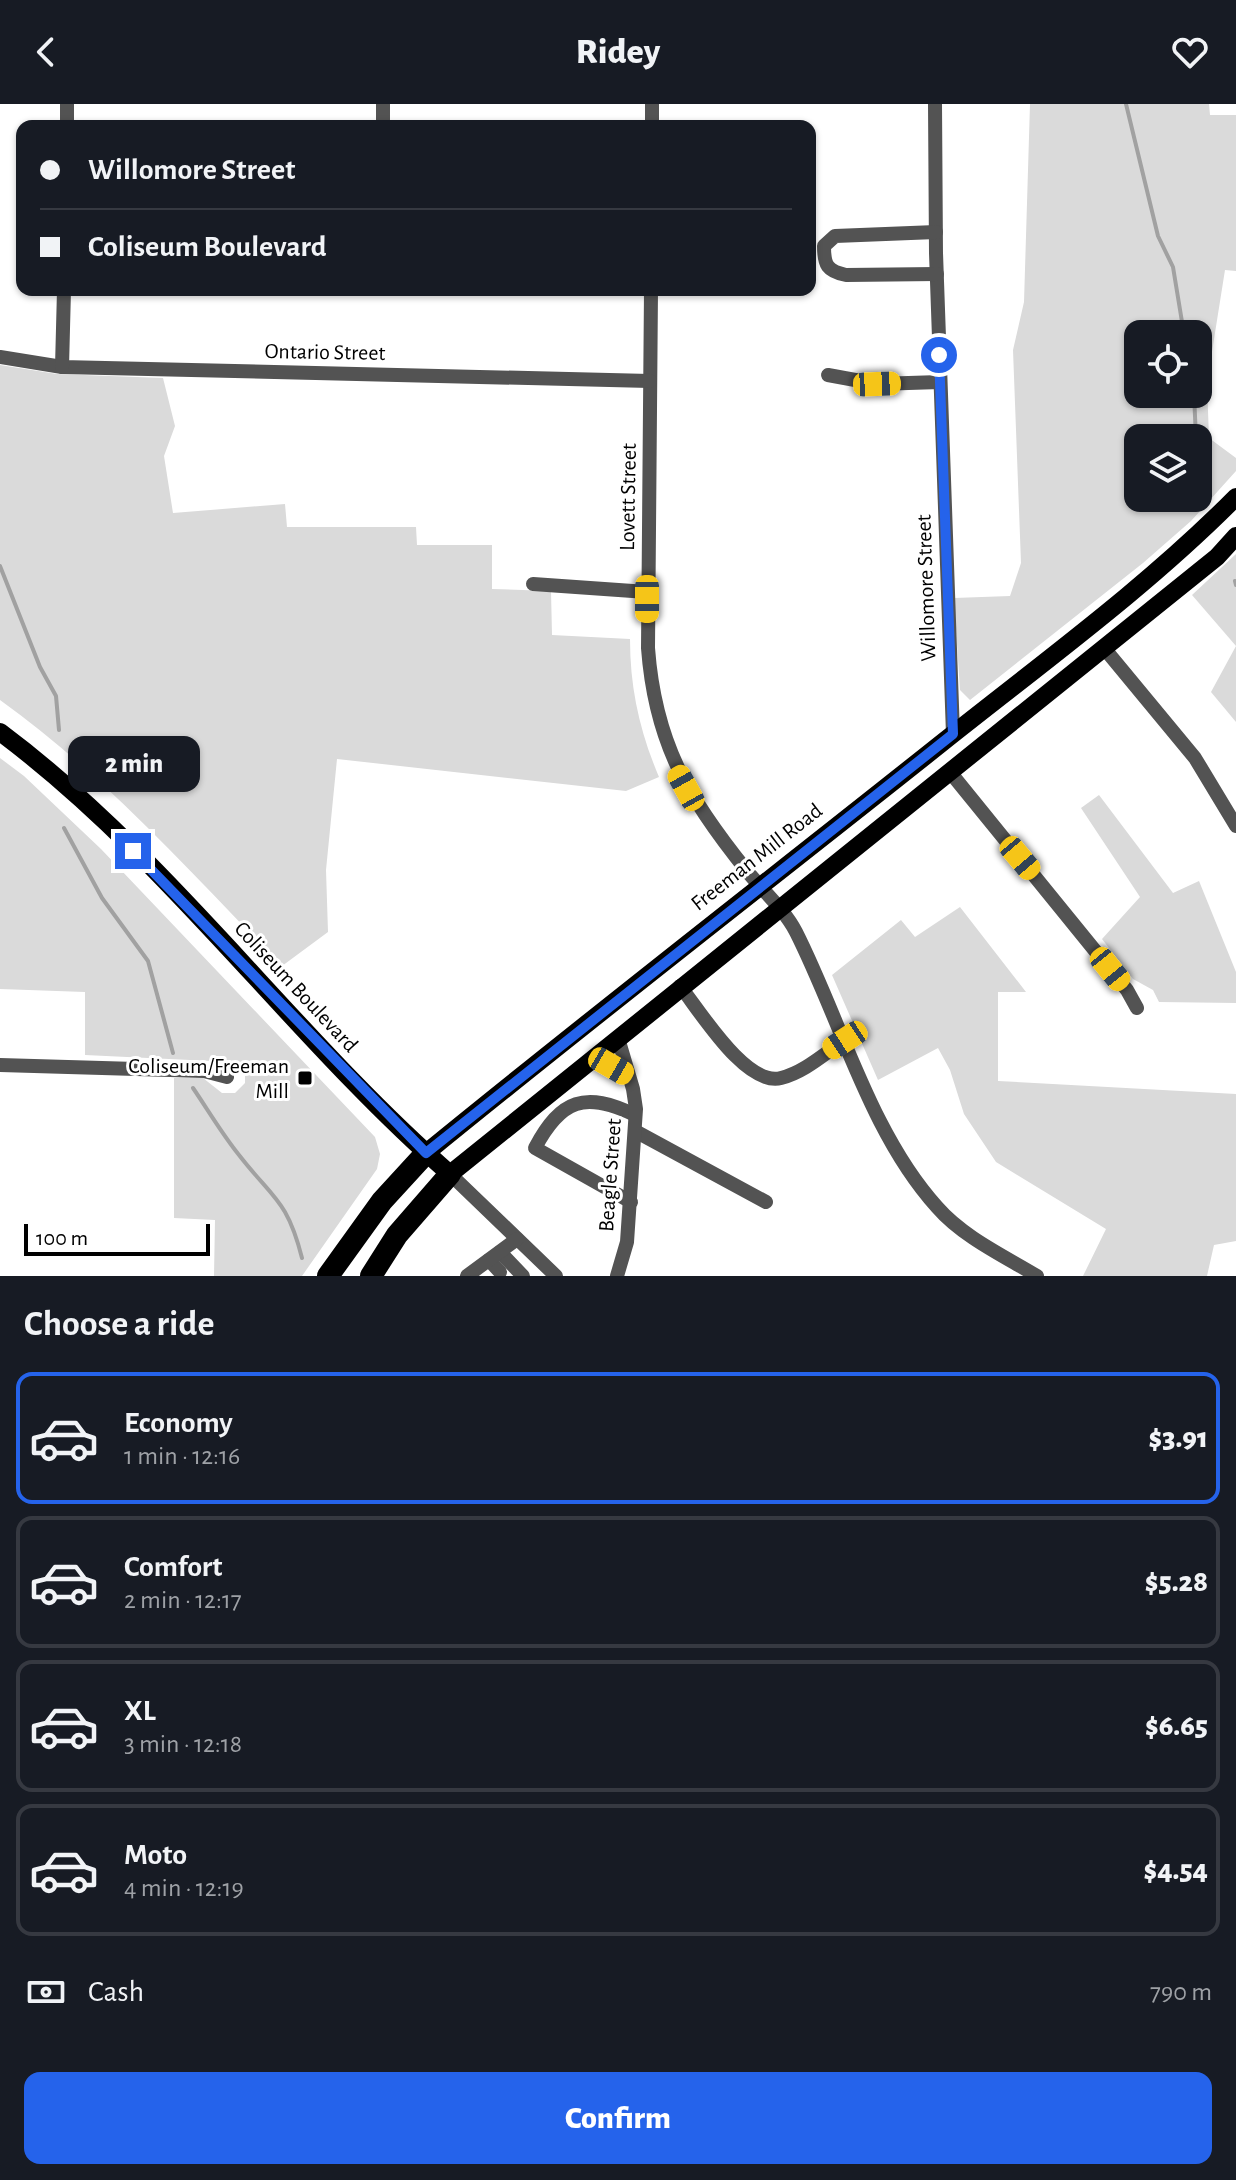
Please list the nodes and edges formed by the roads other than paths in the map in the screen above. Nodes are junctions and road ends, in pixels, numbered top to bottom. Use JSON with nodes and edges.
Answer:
{"nodes":[{"id":1,"x":935,"y":104,"type":"edge"},
{"id":2,"x":936,"y":232,"type":"junction"},
{"id":3,"x":937,"y":274,"type":"junction"},
{"id":4,"x":64,"y":296,"type":"edge"},
{"id":5,"x":651,"y":296,"type":"edge"},
{"id":6,"x":0,"y":357,"type":"edge"},
{"id":7,"x":62,"y":367,"type":"junction"},
{"id":8,"x":828,"y":375,"type":"dead end"},
{"id":9,"x":650,"y":381,"type":"junction"},
{"id":10,"x":940,"y":382,"type":"junction"},
{"id":11,"x":1236,"y":497,"type":"edge"},
{"id":12,"x":1236,"y":536,"type":"edge"},
{"id":13,"x":533,"y":584,"type":"dead end"},
{"id":14,"x":647,"y":592,"type":"junction"},
{"id":15,"x":1104,"y":648,"type":"junction"},
{"id":16,"x":0,"y":732,"type":"edge"},
{"id":17,"x":953,"y":734,"type":"junction"},
{"id":18,"x":950,"y":772,"type":"junction"},
{"id":19,"x":1236,"y":826,"type":"edge"},
{"id":20,"x":760,"y":887,"type":"junction"},
{"id":21,"x":778,"y":907,"type":"junction"},
{"id":22,"x":680,"y":986,"type":"junction"},
{"id":23,"x":1137,"y":1008,"type":"dead end"},
{"id":24,"x":618,"y":1038,"type":"junction"},
{"id":25,"x":845,"y":1040,"type":"junction"},
{"id":26,"x":591,"y":1059,"type":"junction"},
{"id":27,"x":0,"y":1065,"type":"edge"},
{"id":28,"x":628,"y":1076,"type":"junction"},
{"id":29,"x":227,"y":1077,"type":"dead end"},
{"id":30,"x":635,"y":1115,"type":"junction"},
{"id":31,"x":635,"y":1131,"type":"junction"},
{"id":32,"x":426,"y":1153,"type":"junction"},
{"id":33,"x":450,"y":1174,"type":"junction"},
{"id":34,"x":631,"y":1202,"type":"junction"},
{"id":35,"x":766,"y":1202,"type":"dead end"},
{"id":36,"x":517,"y":1239,"type":"junction"},
{"id":37,"x":494,"y":1256,"type":"junction"},
{"id":38,"x":500,"y":1272,"type":"dead end"},
{"id":39,"x":472,"y":1275,"type":"edge"},
{"id":40,"x":328,"y":1276,"type":"edge"},
{"id":41,"x":371,"y":1276,"type":"edge"},
{"id":42,"x":523,"y":1276,"type":"edge"},
{"id":43,"x":556,"y":1276,"type":"edge"},
{"id":44,"x":617,"y":1276,"type":"edge"},
{"id":45,"x":1037,"y":1276,"type":"edge"}],
"edges":[{"from":1,"to":2,"type":"street","name":"Willomore Street"},
{"from":2,"to":3,"type":"street","name":"Willomore Street"},
{"from":2,"to":3,"type":"street"},
{"from":3,"to":10,"type":"street","name":"Willomore Street"},
{"from":4,"to":7,"type":"street"},
{"from":5,"to":9,"type":"street","name":"Lovett Street"},
{"from":6,"to":7,"type":"street","name":"Ontario Street"},
{"from":7,"to":9,"type":"street","name":"Ontario Street"},
{"from":8,"to":10,"type":"street"},
{"from":9,"to":14,"type":"street","name":"Lovett Street"},
{"from":10,"to":17,"type":"street","name":"Willomore Street"},
{"from":11,"to":17,"type":"main road","name":"Freeman Mill Road"},
{"from":12,"to":15,"type":"main road"},
{"from":13,"to":14,"type":"street"},
{"from":14,"to":20,"type":"street","name":"Lovett Street"},
{"from":15,"to":18,"type":"main road"},
{"from":15,"to":19,"type":"street"},
{"from":16,"to":32,"type":"main road","name":"Coliseum Boulevard"},
{"from":17,"to":20,"type":"main road","name":"Freeman Mill Road"},
{"from":18,"to":21,"type":"main road"},
{"from":18,"to":23,"type":"street"},
{"from":20,"to":21,"type":"street","name":"Lovett Street"},
{"from":20,"to":32,"type":"main road","name":"Freeman Mill Road"},
{"from":21,"to":22,"type":"main road"},
{"from":21,"to":25,"type":"street","name":"Lovett Street"},
{"from":22,"to":24,"type":"main road"},
{"from":22,"to":25,"type":"street"},
{"from":24,"to":26,"type":"main road"},
{"from":24,"to":28,"type":"street","name":"Beagle Street"},
{"from":25,"to":45,"type":"street","name":"Lovett Street"},
{"from":26,"to":28,"type":"street"},
{"from":26,"to":33,"type":"main road"},
{"from":27,"to":29,"type":"street"},
{"from":28,"to":30,"type":"street","name":"Beagle Street"},
{"from":30,"to":31,"type":"street","name":"Beagle Street"},
{"from":30,"to":34,"type":"street"},
{"from":31,"to":34,"type":"street","name":"Beagle Street"},
{"from":31,"to":35,"type":"street"},
{"from":32,"to":33,"type":"main road","name":"Coliseum Boulevard"},
{"from":32,"to":40,"type":"highway","name":"Freeman Mill Road"},
{"from":33,"to":36,"type":"street","name":"Coliseum Boulevard"},
{"from":33,"to":41,"type":"highway"},
{"from":34,"to":44,"type":"street","name":"Beagle Street"},
{"from":36,"to":37,"type":"street"},
{"from":36,"to":43,"type":"street","name":"Coliseum Boulevard"},
{"from":37,"to":38,"type":"street"},
{"from":37,"to":39,"type":"street"},
{"from":37,"to":42,"type":"street"}]}
